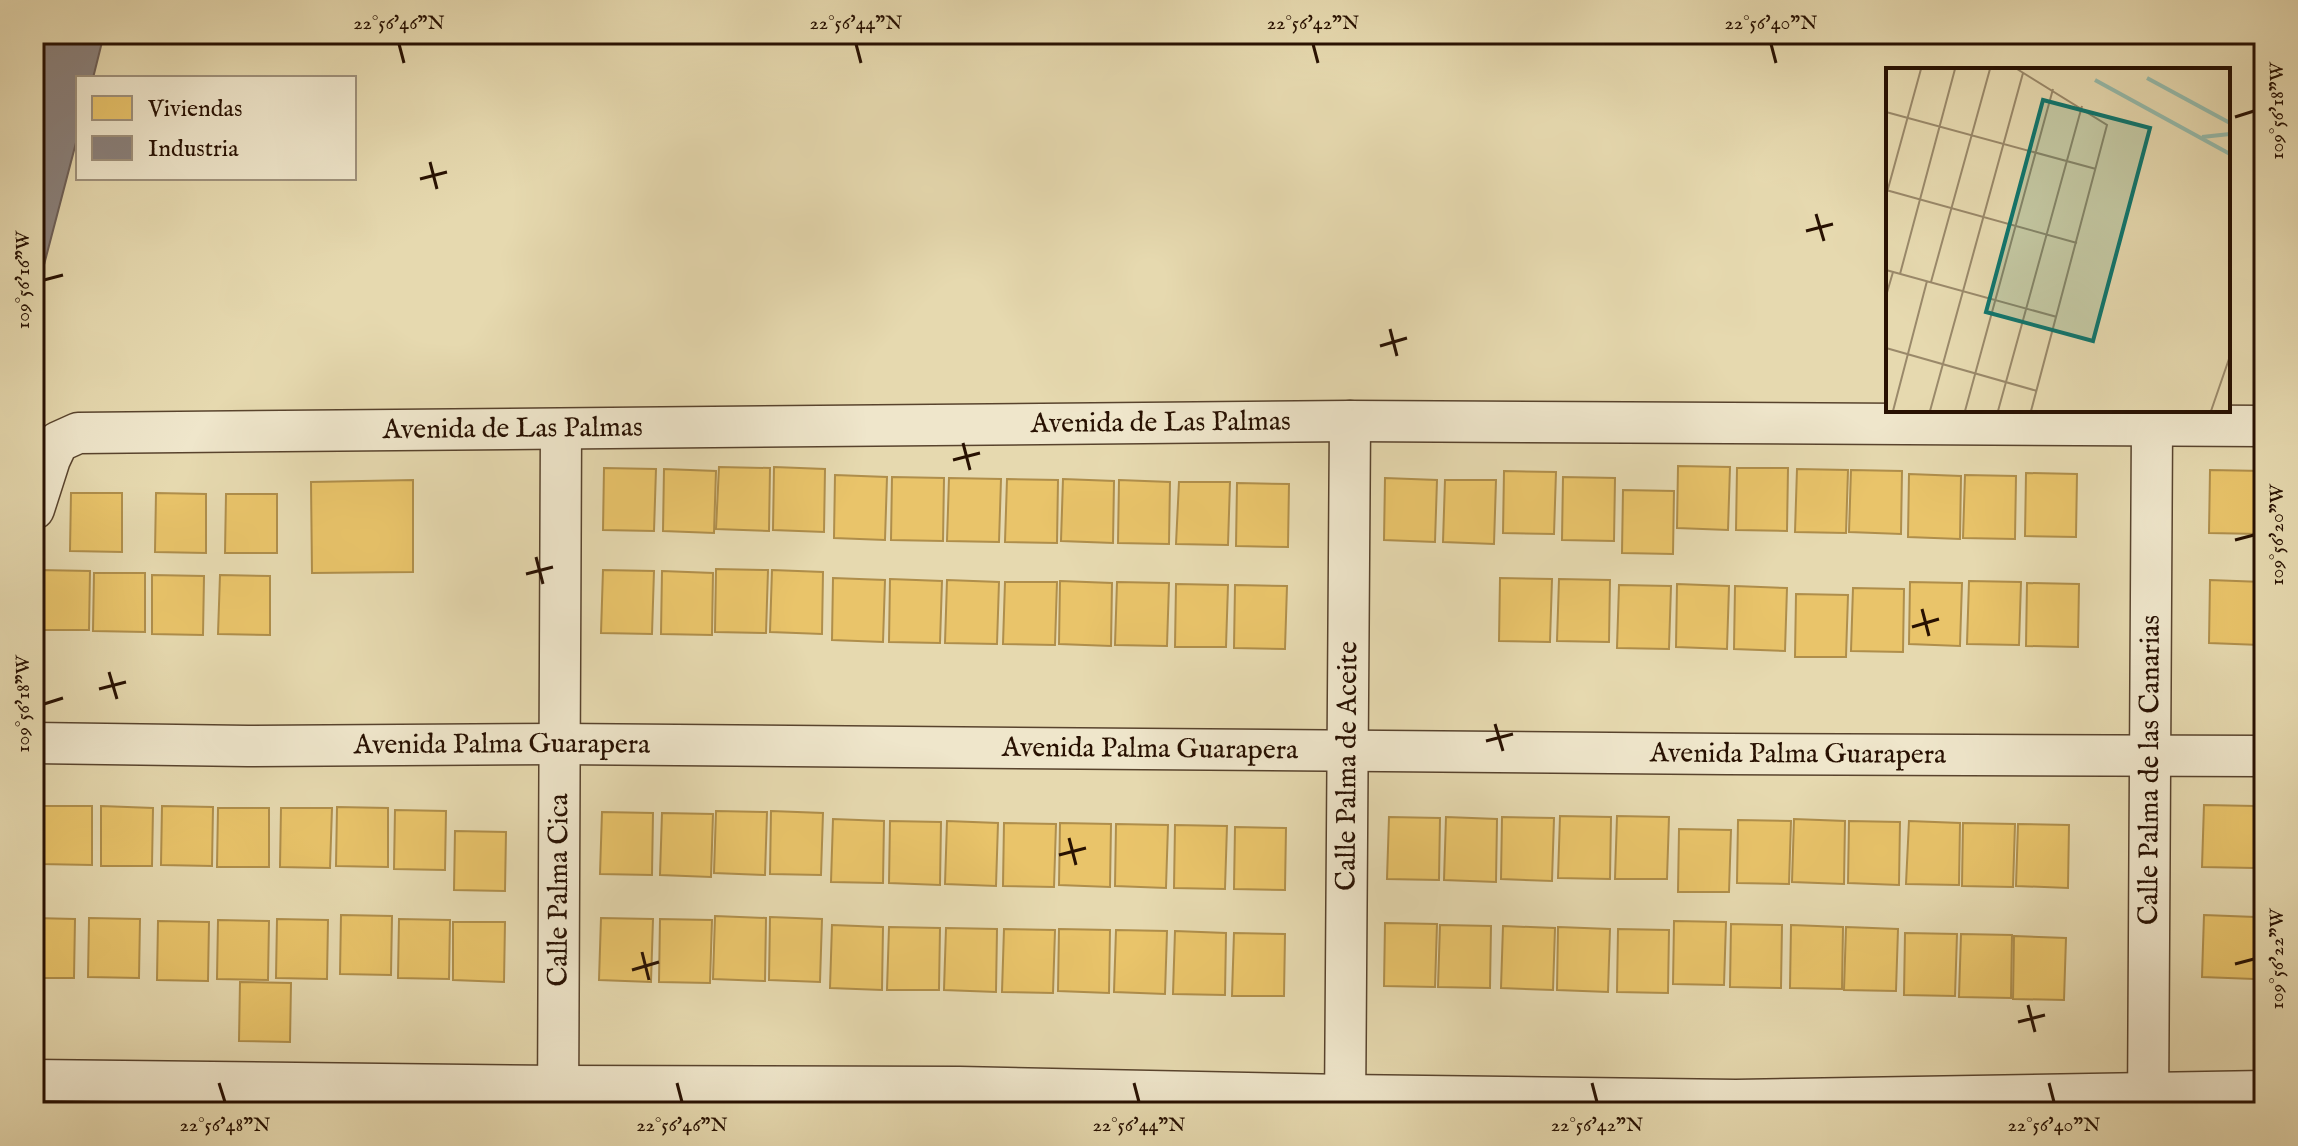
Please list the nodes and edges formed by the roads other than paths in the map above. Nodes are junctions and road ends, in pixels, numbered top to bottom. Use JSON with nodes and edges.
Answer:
{"nodes":[{"id":1,"x":1350,"y":421,"type":"junction"},
{"id":2,"x":2152,"y":426,"type":"junction"},
{"id":3,"x":2264,"y":426,"type":"edge"},
{"id":4,"x":561,"y":430,"type":"junction"},
{"id":5,"x":34,"y":509,"type":"edge"},
{"id":6,"x":34,"y":743,"type":"edge"},
{"id":7,"x":560,"y":744,"type":"junction"},
{"id":8,"x":1347,"y":750,"type":"junction"},
{"id":9,"x":2149,"y":755,"type":"junction"},
{"id":10,"x":2264,"y":756,"type":"edge"},
{"id":11,"x":34,"y":1080,"type":"edge"},
{"id":12,"x":2264,"y":1091,"type":"edge"},
{"id":13,"x":558,"y":1099,"type":"edge"},
{"id":14,"x":2148,"y":1102,"type":"edge"},
{"id":15,"x":1345,"y":1104,"type":"edge"}],
"edges":[{"from":1,"to":2,"type":"street","name":"Avenida de Las Palmas"},
{"from":1,"to":4,"type":"street","name":"Avenida de Las Palmas"},
{"from":1,"to":8,"type":"street","name":"Calle Palma de Aceite"},
{"from":2,"to":3,"type":"street","name":"Avenida de Las Palmas"},
{"from":2,"to":9,"type":"street","name":"Calle Palma de las Canarias"},
{"from":4,"to":5,"type":"street","name":"Avenida de Las Palmas"},
{"from":4,"to":7,"type":"street","name":"Calle Palma Cica"},
{"from":6,"to":7,"type":"street","name":"Avenida Palma Guarapera"},
{"from":7,"to":8,"type":"street","name":"Avenida Palma Guarapera"},
{"from":7,"to":13,"type":"street","name":"Calle Palma Cica"},
{"from":8,"to":9,"type":"street","name":"Avenida Palma Guarapera"},
{"from":8,"to":15,"type":"street","name":"Calle Palma de Aceite"},
{"from":9,"to":10,"type":"street","name":"Avenida Palma Guarapera"},
{"from":9,"to":14,"type":"street","name":"Calle Palma de las Canarias"},
{"from":11,"to":13,"type":"street"},
{"from":12,"to":14,"type":"street"},
{"from":13,"to":15,"type":"street"},
{"from":14,"to":15,"type":"street"}]}
